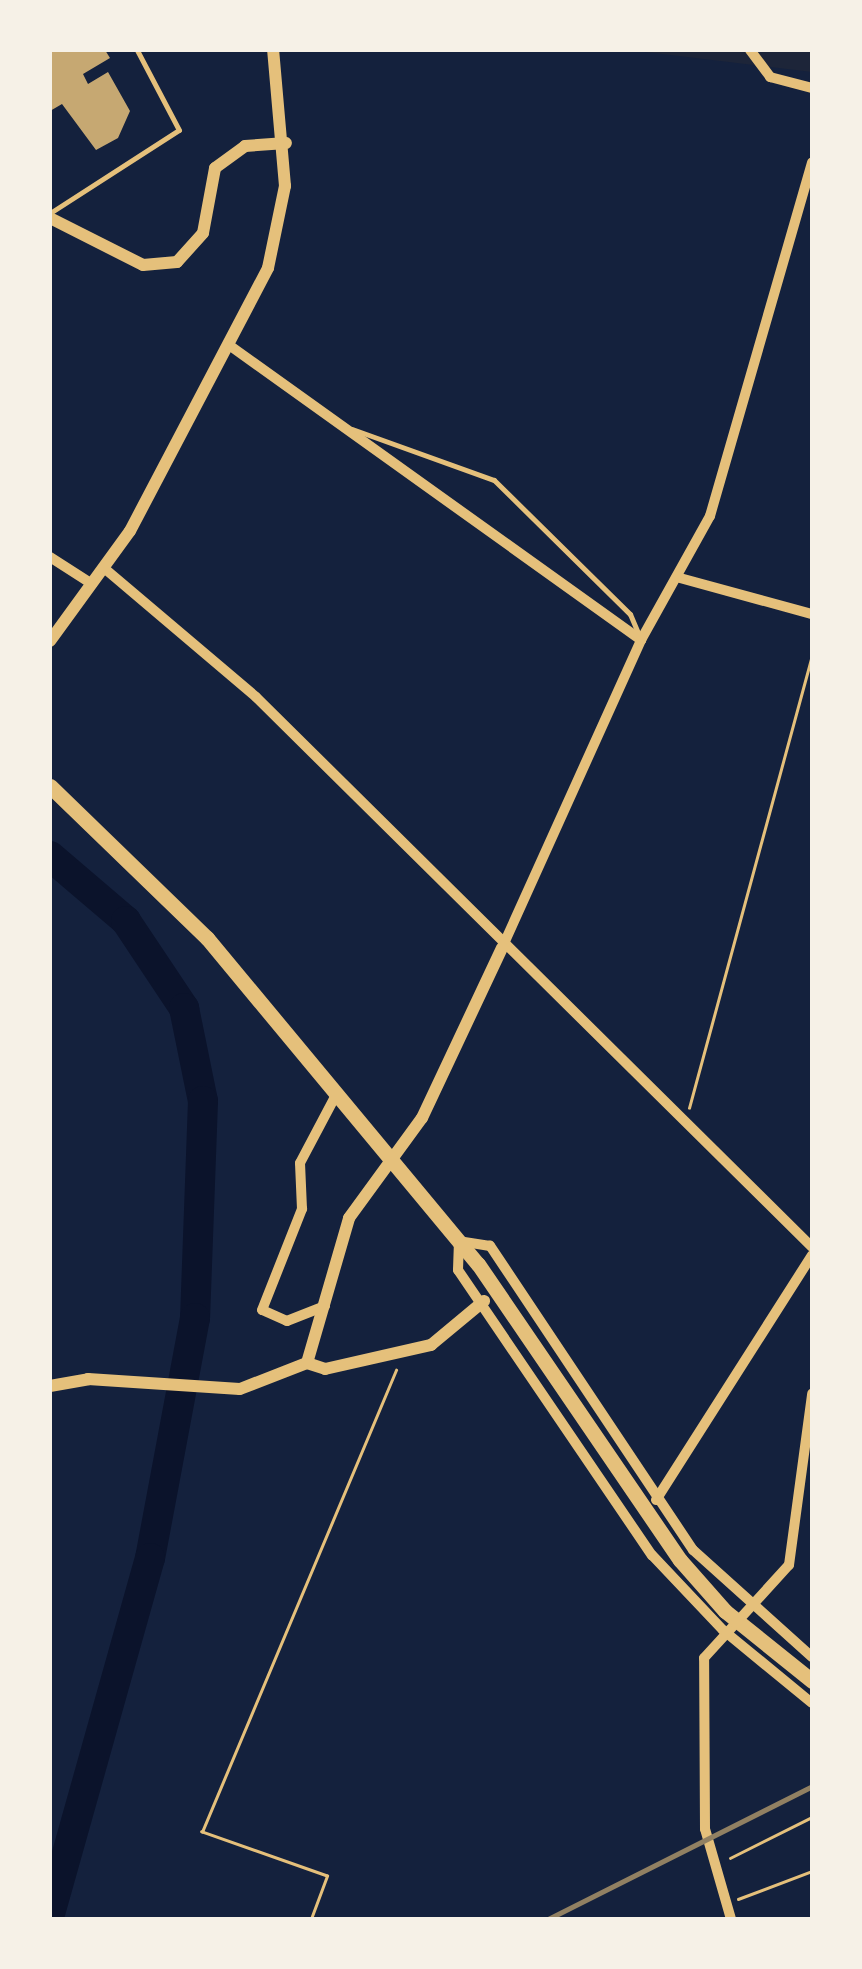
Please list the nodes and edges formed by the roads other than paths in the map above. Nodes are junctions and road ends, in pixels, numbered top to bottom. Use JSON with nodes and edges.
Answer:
{"nodes":[{"id":1,"x":137,"y":50,"type":"edge"},
{"id":2,"x":274,"y":50,"type":"edge"},
{"id":3,"x":750,"y":50,"type":"edge"},
{"id":4,"x":812,"y":88,"type":"edge"},
{"id":5,"x":286,"y":143,"type":"junction"},
{"id":6,"x":812,"y":162,"type":"edge"},
{"id":7,"x":50,"y":215,"type":"edge"},
{"id":8,"x":229,"y":345,"type":"junction"},
{"id":9,"x":340,"y":424,"type":"junction"},
{"id":10,"x":50,"y":557,"type":"edge"},
{"id":11,"x":104,"y":568,"type":"junction"},
{"id":12,"x":680,"y":578,"type":"junction"},
{"id":13,"x":92,"y":584,"type":"junction"},
{"id":14,"x":812,"y":614,"type":"edge"},
{"id":15,"x":642,"y":640,"type":"junction"},
{"id":16,"x":50,"y":641,"type":"edge"},
{"id":17,"x":50,"y":786,"type":"edge"},
{"id":18,"x":502,"y":948,"type":"junction"},
{"id":19,"x":337,"y":1093,"type":"junction"},
{"id":20,"x":390,"y":1158,"type":"junction"},
{"id":21,"x":460,"y":1241,"type":"junction"},
{"id":22,"x":812,"y":1247,"type":"edge"},
{"id":23,"x":812,"y":1255,"type":"edge"},
{"id":24,"x":484,"y":1300,"type":"junction"},
{"id":25,"x":326,"y":1306,"type":"junction"},
{"id":26,"x":307,"y":1363,"type":"junction"},
{"id":27,"x":50,"y":1386,"type":"edge"},
{"id":28,"x":812,"y":1394,"type":"edge"},
{"id":29,"x":811,"y":1413,"type":"edge"},
{"id":30,"x":656,"y":1500,"type":"junction"},
{"id":31,"x":751,"y":1606,"type":"junction"},
{"id":32,"x":723,"y":1630,"type":"junction"},
{"id":33,"x":812,"y":1657,"type":"edge"},
{"id":34,"x":812,"y":1680,"type":"edge"},
{"id":35,"x":812,"y":1703,"type":"edge"},
{"id":36,"x":731,"y":1919,"type":"edge"}],
"edges":[{"from":1,"to":7,"type":"lane"},
{"from":2,"to":5,"type":"street"},
{"from":3,"to":4,"type":"street"},
{"from":5,"to":7,"type":"street"},
{"from":5,"to":8,"type":"street"},
{"from":6,"to":12,"type":"street"},
{"from":8,"to":9,"type":"street"},
{"from":8,"to":11,"type":"street"},
{"from":9,"to":15,"type":"street"},
{"from":9,"to":15,"type":"lane"},
{"from":10,"to":13,"type":"street"},
{"from":11,"to":13,"type":"street"},
{"from":11,"to":18,"type":"street"},
{"from":12,"to":14,"type":"street"},
{"from":12,"to":15,"type":"street"},
{"from":13,"to":16,"type":"street"},
{"from":15,"to":18,"type":"street"},
{"from":17,"to":19,"type":"main road"},
{"from":18,"to":20,"type":"street"},
{"from":18,"to":22,"type":"street"},
{"from":19,"to":20,"type":"main road"},
{"from":19,"to":25,"type":"street"},
{"from":20,"to":21,"type":"main road"},
{"from":20,"to":25,"type":"street"},
{"from":21,"to":24,"type":"street"},
{"from":21,"to":30,"type":"street"},
{"from":21,"to":34,"type":"main road"},
{"from":23,"to":30,"type":"street"},
{"from":24,"to":26,"type":"street"},
{"from":24,"to":32,"type":"street"},
{"from":25,"to":26,"type":"street"},
{"from":26,"to":27,"type":"street"},
{"from":28,"to":29,"type":"street"},
{"from":29,"to":31,"type":"street"},
{"from":30,"to":31,"type":"street"},
{"from":31,"to":32,"type":"street"},
{"from":31,"to":33,"type":"street"},
{"from":32,"to":35,"type":"street"},
{"from":32,"to":36,"type":"street"}]}
